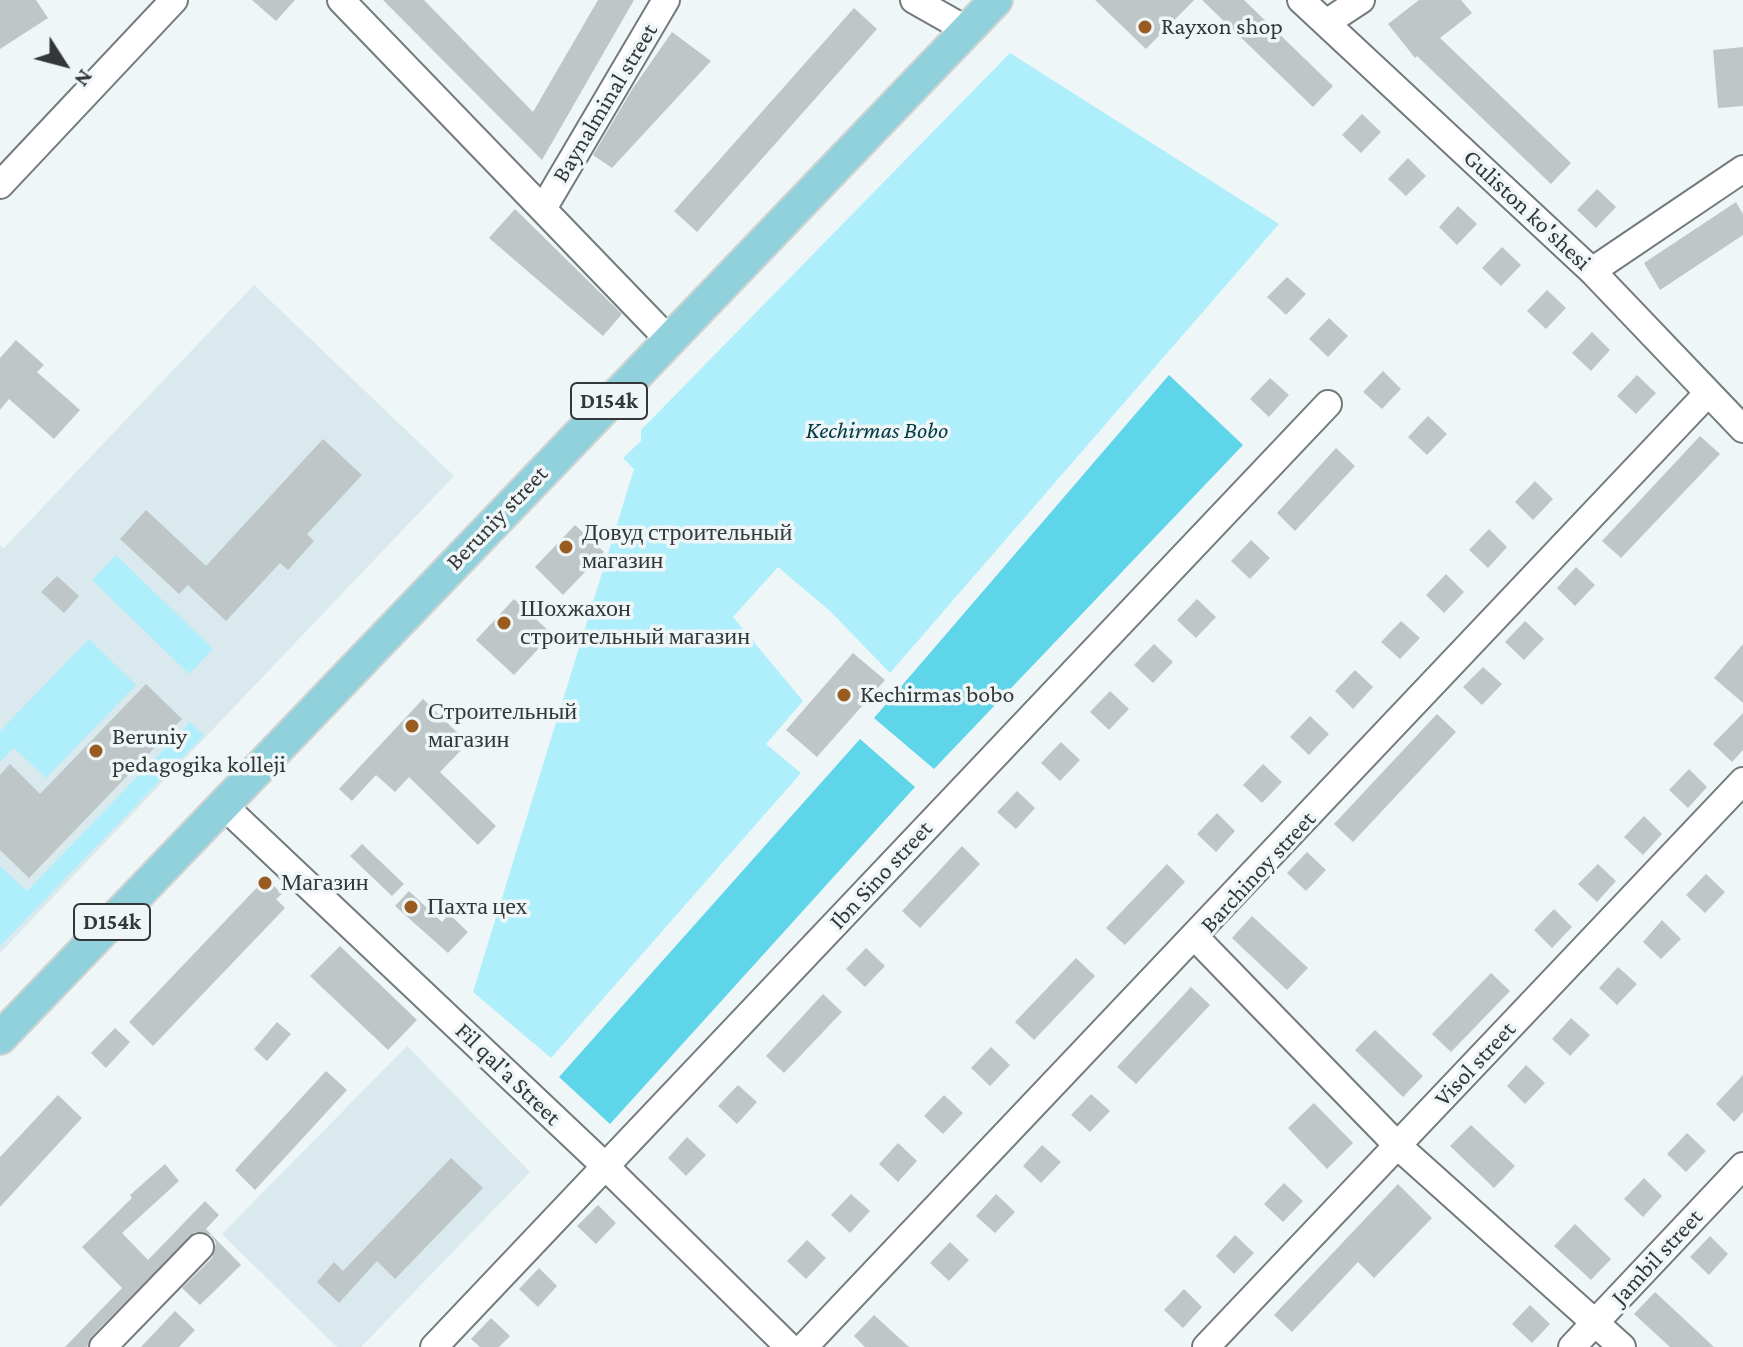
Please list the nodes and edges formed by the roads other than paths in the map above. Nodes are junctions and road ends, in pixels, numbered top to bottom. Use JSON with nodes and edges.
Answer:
{"nodes":[{"id":1,"x":174,"y":0,"type":"edge"},
{"id":2,"x":341,"y":0,"type":"edge"},
{"id":3,"x":666,"y":0,"type":"edge"},
{"id":4,"x":914,"y":0,"type":"edge"},
{"id":5,"x":996,"y":0,"type":"edge"},
{"id":6,"x":1301,"y":0,"type":"edge"},
{"id":7,"x":1361,"y":0,"type":"edge"},
{"id":8,"x":1326,"y":23,"type":"junction"},
{"id":9,"x":967,"y":30,"type":"junction"},
{"id":10,"x":1743,"y":169,"type":"edge"},
{"id":11,"x":0,"y":185,"type":"edge"},
{"id":12,"x":544,"y":207,"type":"junction"},
{"id":13,"x":1592,"y":271,"type":"junction"},
{"id":14,"x":668,"y":339,"type":"junction"},
{"id":15,"x":1708,"y":393,"type":"junction"},
{"id":16,"x":1328,"y":404,"type":"dead end"},
{"id":17,"x":1743,"y":429,"type":"edge"},
{"id":18,"x":1743,"y":781,"type":"edge"},
{"id":19,"x":223,"y":805,"type":"junction"},
{"id":20,"x":1196,"y":938,"type":"junction"},
{"id":21,"x":0,"y":1038,"type":"edge"},
{"id":22,"x":1398,"y":1146,"type":"junction"},
{"id":23,"x":605,"y":1166,"type":"junction"},
{"id":24,"x":1743,"y":1166,"type":"edge"},
{"id":25,"x":200,"y":1247,"type":"dead end"},
{"id":26,"x":1596,"y":1322,"type":"junction"},
{"id":27,"x":103,"y":1347,"type":"edge"},
{"id":28,"x":434,"y":1347,"type":"edge"},
{"id":29,"x":789,"y":1347,"type":"edge"},
{"id":30,"x":804,"y":1347,"type":"edge"},
{"id":31,"x":1206,"y":1347,"type":"edge"},
{"id":32,"x":1572,"y":1347,"type":"edge"},
{"id":33,"x":1622,"y":1347,"type":"edge"}],
"edges":[{"from":1,"to":11,"type":"street"},
{"from":2,"to":12,"type":"street"},
{"from":3,"to":12,"type":"street","name":"Baynalminal street"},
{"from":4,"to":9,"type":"street"},
{"from":5,"to":9,"type":"main road","name":"Beruniy street","number":"D154k"},
{"from":6,"to":8,"type":"street","name":"Guliston ko'shesi"},
{"from":7,"to":8,"type":"street"},
{"from":8,"to":13,"type":"street","name":"Guliston ko'shesi"},
{"from":9,"to":14,"type":"main road","name":"Beruniy street","number":"D154k"},
{"from":10,"to":13,"type":"street"},
{"from":12,"to":14,"type":"street"},
{"from":13,"to":15,"type":"street","name":"Guliston ko'shesi"},
{"from":14,"to":19,"type":"main road","name":"Beruniy street","number":"D154k"},
{"from":15,"to":17,"type":"street","name":"Guliston ko'shesi"},
{"from":15,"to":20,"type":"street","name":"Barchinoy street"},
{"from":16,"to":23,"type":"street","name":"Ibn Sino street"},
{"from":18,"to":22,"type":"street","name":"Visol street"},
{"from":19,"to":21,"type":"main road","name":"Beruniy street","number":"D154k"},
{"from":19,"to":23,"type":"street","name":"Fil qal'a Street"},
{"from":20,"to":22,"type":"street"},
{"from":20,"to":30,"type":"street","name":"Barchinoy street"},
{"from":22,"to":26,"type":"street"},
{"from":22,"to":31,"type":"street","name":"Visol street"},
{"from":23,"to":28,"type":"street","name":"Ibn Sino street"},
{"from":23,"to":29,"type":"street","name":"Fil qal'a Street"},
{"from":24,"to":26,"type":"street","name":"Jambil street"},
{"from":25,"to":27,"type":"street"},
{"from":26,"to":32,"type":"street","name":"Jambil street"},
{"from":26,"to":33,"type":"street"}]}
